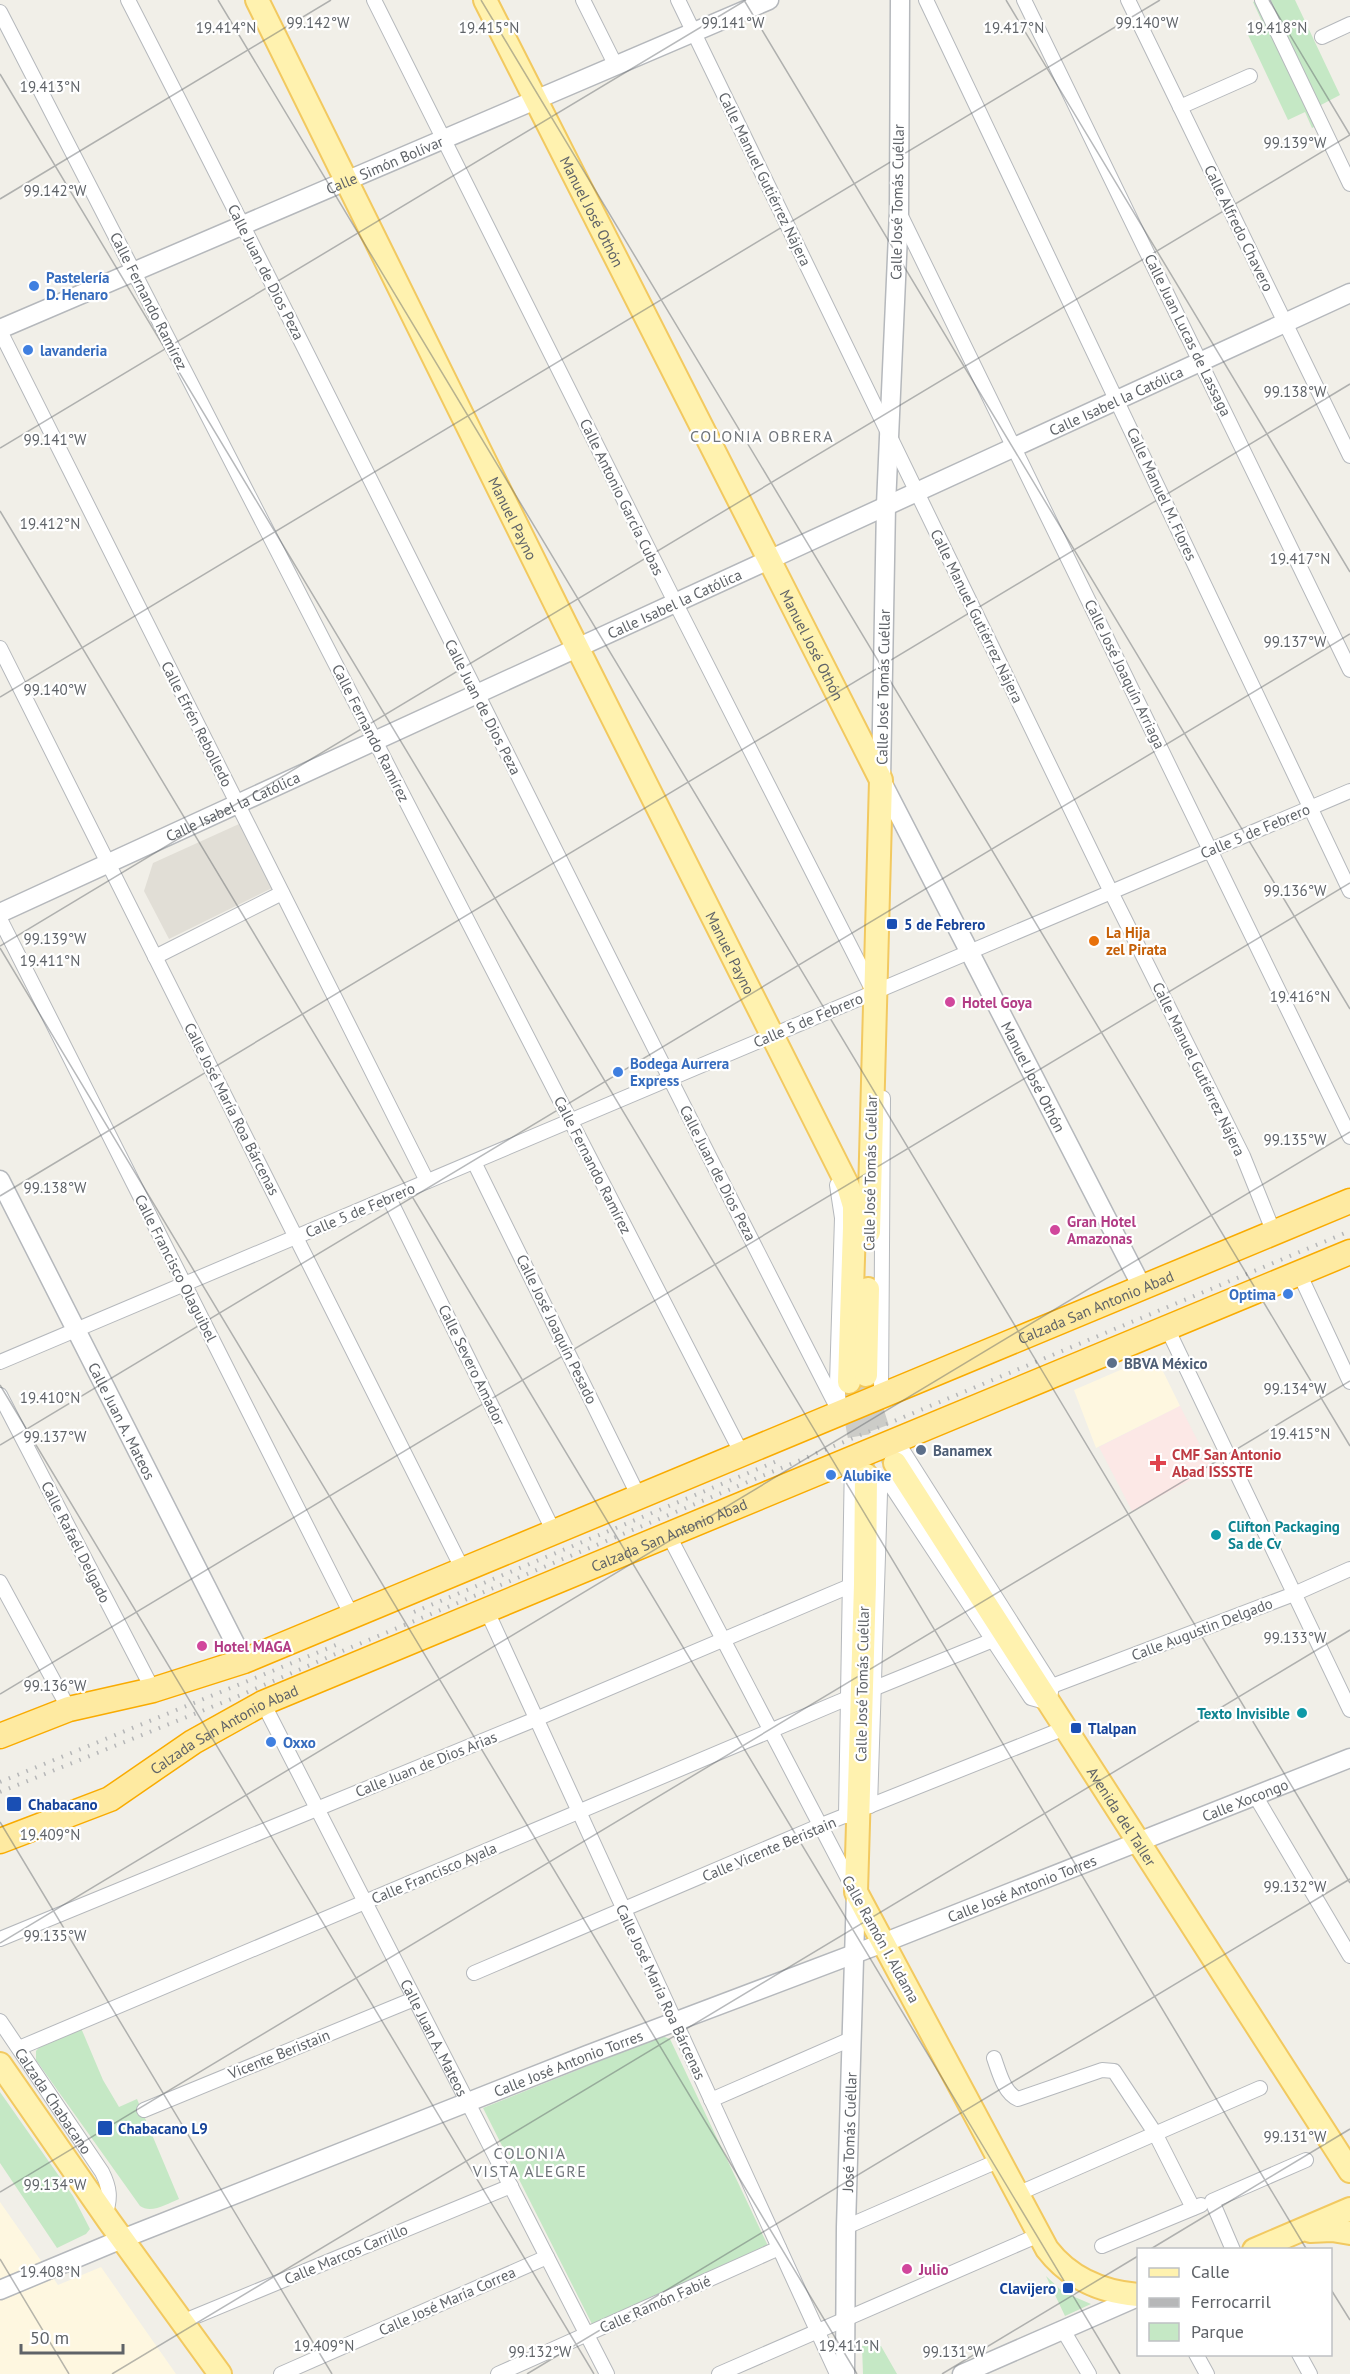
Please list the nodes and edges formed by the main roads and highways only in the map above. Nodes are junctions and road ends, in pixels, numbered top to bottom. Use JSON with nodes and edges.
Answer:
{"nodes":[{"id":1,"x":256,"y":0,"type":"edge"},
{"id":2,"x":485,"y":0,"type":"edge"},
{"id":3,"x":881,"y":780,"type":"joint"},
{"id":4,"x":772,"y":1035,"type":"joint"},
{"id":5,"x":1350,"y":1201,"type":"edge"},
{"id":6,"x":1350,"y":1252,"type":"edge"},
{"id":7,"x":895,"y":1451,"type":"junction"},
{"id":8,"x":859,"y":1466,"type":"junction"},
{"id":9,"x":0,"y":1736,"type":"edge"},
{"id":10,"x":0,"y":1842,"type":"edge"},
{"id":11,"x":856,"y":1892,"type":"joint"},
{"id":12,"x":0,"y":2064,"type":"edge"},
{"id":13,"x":1350,"y":2171,"type":"edge"},
{"id":14,"x":1350,"y":2209,"type":"edge"},
{"id":15,"x":1350,"y":2233,"type":"edge"},
{"id":16,"x":1291,"y":2234,"type":"junction"},
{"id":17,"x":1259,"y":2248,"type":"edge"},
{"id":18,"x":1137,"y":2296,"type":"edge"},
{"id":19,"x":220,"y":2374,"type":"edge"}],
"edges":[{"from":1,"to":4,"type":"main road","name":"Manuel Payno"},
{"from":2,"to":3,"type":"main road","name":"Manuel José Othón"},
{"from":3,"to":4,"type":"main road","name":"Calle José Tomás Cuéllar"},
{"from":5,"to":9,"type":"highway","name":"Calzada San Antonio Abad"},
{"from":6,"to":7,"type":"highway","name":"Calzada San Antonio Abad"},
{"from":7,"to":8,"type":"highway","name":"Calzada San Antonio Abad"},
{"from":7,"to":13,"type":"main road","name":"Avenida del Taller"},
{"from":8,"to":10,"type":"highway","name":"Calzada San Antonio Abad"},
{"from":8,"to":11,"type":"main road","name":"Calle José Tomás Cuéllar"},
{"from":11,"to":18,"type":"main road","name":"Calle Ramón I. Aldama"},
{"from":12,"to":19,"type":"main road","name":"Calzada Chabacano"},
{"from":14,"to":16,"type":"main road"},
{"from":15,"to":16,"type":"main road"},
{"from":16,"to":17,"type":"main road"}]}
